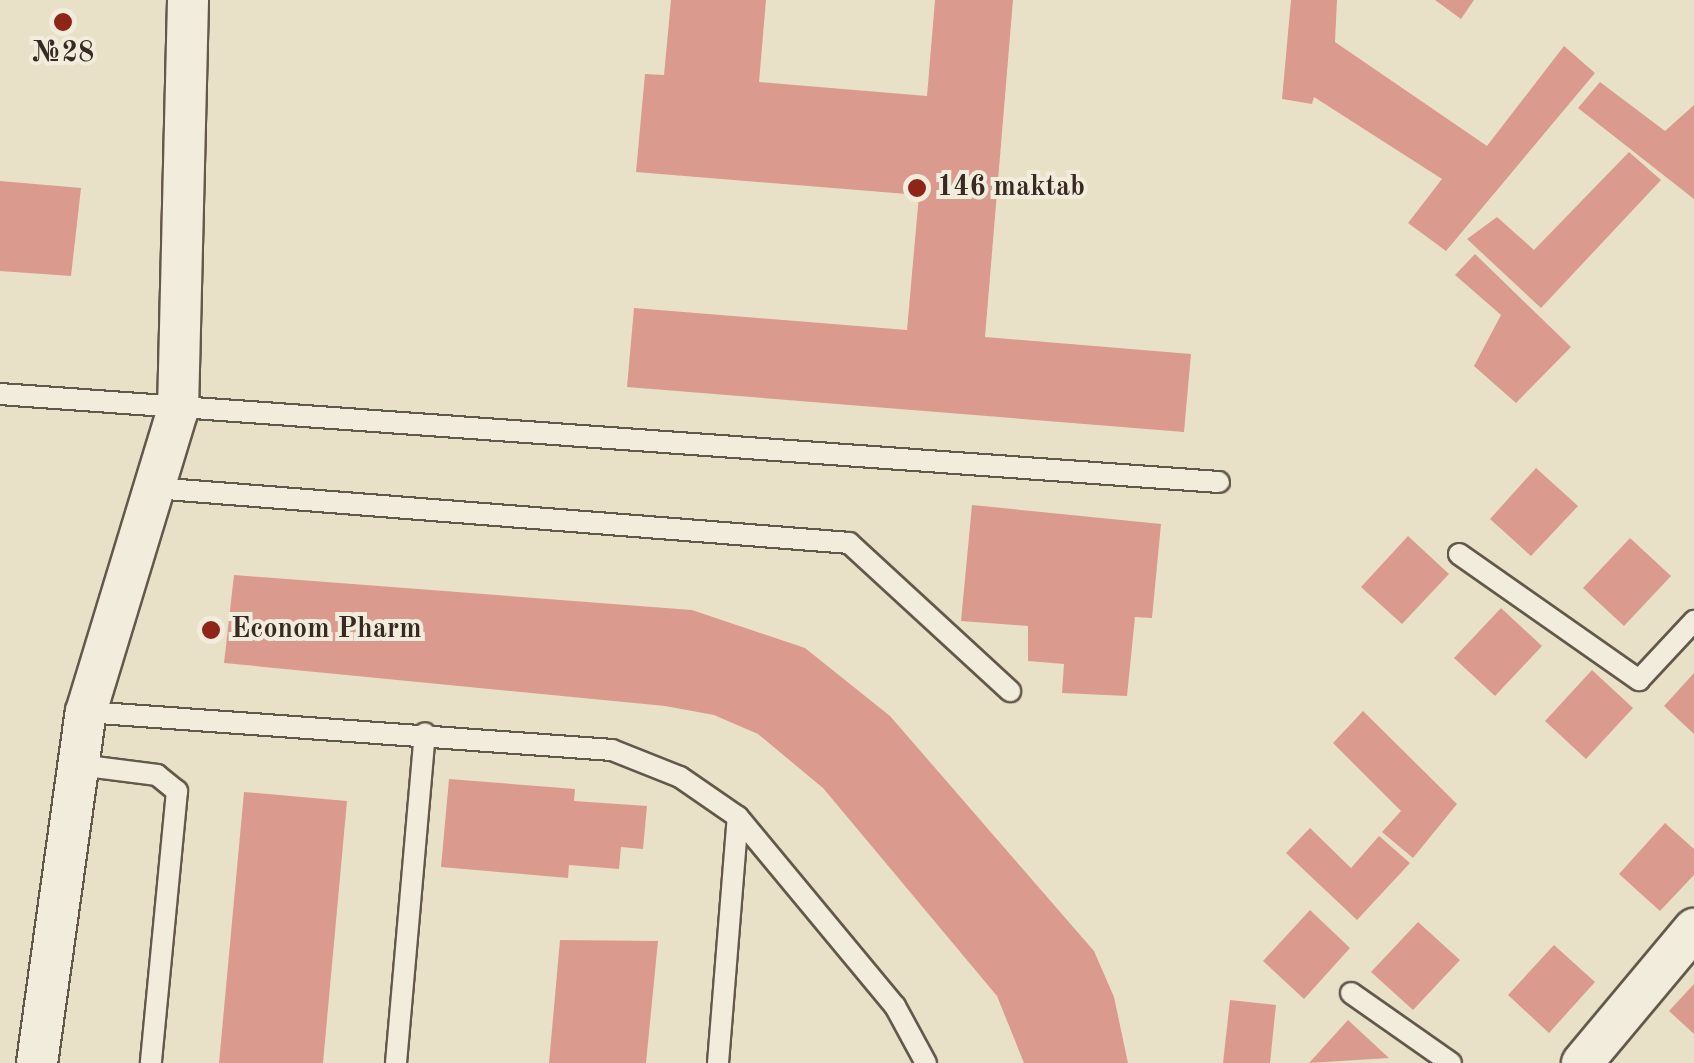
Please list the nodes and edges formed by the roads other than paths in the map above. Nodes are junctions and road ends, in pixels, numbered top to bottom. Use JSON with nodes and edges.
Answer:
{"nodes":[{"id":1,"x":188,"y":0,"type":"edge"},
{"id":2,"x":0,"y":394,"type":"edge"},
{"id":3,"x":178,"y":410,"type":"junction"},
{"id":4,"x":1218,"y":482,"type":"dead end"},
{"id":5,"x":154,"y":488,"type":"junction"},
{"id":6,"x":1459,"y":554,"type":"dead end"},
{"id":7,"x":1694,"y":621,"type":"edge"},
{"id":8,"x":1010,"y":692,"type":"dead end"},
{"id":9,"x":86,"y":712,"type":"junction"},
{"id":10,"x":425,"y":733,"type":"junction"},
{"id":11,"x":79,"y":764,"type":"junction"},
{"id":12,"x":738,"y":817,"type":"junction"},
{"id":13,"x":1694,"y":929,"type":"edge"},
{"id":14,"x":1351,"y":993,"type":"dead end"},
{"id":15,"x":37,"y":1063,"type":"edge"},
{"id":16,"x":151,"y":1063,"type":"edge"},
{"id":17,"x":396,"y":1063,"type":"edge"},
{"id":18,"x":718,"y":1063,"type":"edge"},
{"id":19,"x":926,"y":1063,"type":"edge"},
{"id":20,"x":1451,"y":1063,"type":"edge"},
{"id":21,"x":1582,"y":1063,"type":"edge"}],
"edges":[{"from":1,"to":3,"type":"street"},
{"from":2,"to":3,"type":"lane"},
{"from":3,"to":4,"type":"lane"},
{"from":3,"to":5,"type":"street"},
{"from":5,"to":8,"type":"lane"},
{"from":5,"to":9,"type":"street"},
{"from":6,"to":7,"type":"lane"},
{"from":9,"to":10,"type":"lane"},
{"from":9,"to":11,"type":"street"},
{"from":10,"to":12,"type":"lane"},
{"from":10,"to":17,"type":"lane"},
{"from":11,"to":15,"type":"street"},
{"from":11,"to":16,"type":"lane"},
{"from":12,"to":18,"type":"lane"},
{"from":12,"to":19,"type":"lane"},
{"from":13,"to":21,"type":"street"},
{"from":14,"to":20,"type":"lane"}]}
